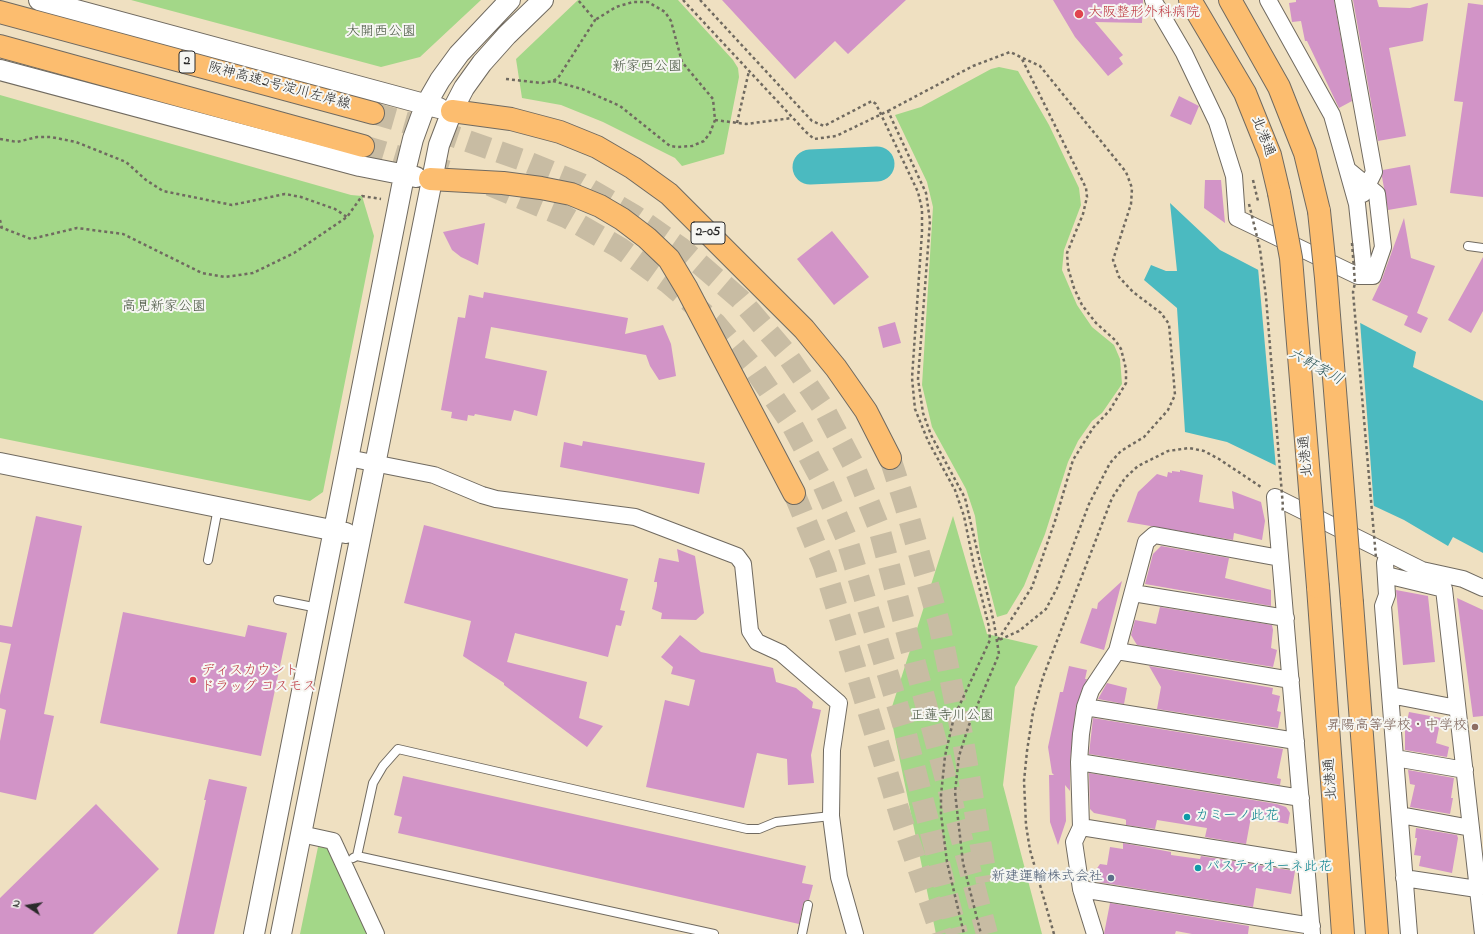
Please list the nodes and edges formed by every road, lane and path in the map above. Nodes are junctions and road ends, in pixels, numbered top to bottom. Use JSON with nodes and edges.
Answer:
{"nodes":[{"id":1,"x":39,"y":0,"type":"edge"},
{"id":2,"x":510,"y":0,"type":"edge"},
{"id":3,"x":542,"y":0,"type":"edge"},
{"id":4,"x":578,"y":0,"type":"edge"},
{"id":5,"x":683,"y":0,"type":"edge"},
{"id":6,"x":700,"y":0,"type":"edge"},
{"id":7,"x":1153,"y":0,"type":"edge"},
{"id":8,"x":1190,"y":0,"type":"edge"},
{"id":9,"x":1230,"y":0,"type":"edge"},
{"id":10,"x":1268,"y":0,"type":"edge"},
{"id":11,"x":1343,"y":0,"type":"edge"},
{"id":12,"x":640,"y":1,"type":"edge"},
{"id":13,"x":0,"y":12,"type":"edge"},
{"id":14,"x":595,"y":20,"type":"junction"},
{"id":15,"x":0,"y":46,"type":"edge"},
{"id":16,"x":1020,"y":56,"type":"junction"},
{"id":17,"x":0,"y":70,"type":"edge"},
{"id":18,"x":749,"y":71,"type":"junction"},
{"id":19,"x":506,"y":79,"type":"dead end"},
{"id":20,"x":553,"y":81,"type":"junction"},
{"id":21,"x":425,"y":106,"type":"junction"},
{"id":22,"x":452,"y":111,"type":"junction"},
{"id":23,"x":888,"y":111,"type":"junction"},
{"id":24,"x":373,"y":113,"type":"tunnel mouth"},
{"id":25,"x":882,"y":114,"type":"junction"},
{"id":26,"x":792,"y":118,"type":"junction"},
{"id":27,"x":715,"y":120,"type":"junction"},
{"id":28,"x":737,"y":123,"type":"junction"},
{"id":29,"x":0,"y":139,"type":"edge"},
{"id":30,"x":363,"y":146,"type":"tunnel mouth"},
{"id":31,"x":1348,"y":170,"type":"junction"},
{"id":32,"x":404,"y":176,"type":"junction"},
{"id":33,"x":430,"y":179,"type":"junction"},
{"id":34,"x":1367,"y":185,"type":"junction"},
{"id":35,"x":381,"y":199,"type":"dead end"},
{"id":36,"x":1249,"y":204,"type":"dead end"},
{"id":37,"x":1357,"y":204,"type":"junction"},
{"id":38,"x":347,"y":217,"type":"junction"},
{"id":39,"x":0,"y":220,"type":"edge"},
{"id":40,"x":1,"y":228,"type":"edge"},
{"id":41,"x":1352,"y":243,"type":"dead end"},
{"id":42,"x":1468,"y":246,"type":"dead end"},
{"id":43,"x":1483,"y":248,"type":"edge"},
{"id":44,"x":1358,"y":276,"type":"junction"},
{"id":45,"x":348,"y":458,"type":"junction"},
{"id":46,"x":890,"y":458,"type":"tunnel mouth"},
{"id":47,"x":0,"y":463,"type":"edge"},
{"id":48,"x":375,"y":464,"type":"junction"},
{"id":49,"x":794,"y":493,"type":"tunnel mouth"},
{"id":50,"x":1275,"y":497,"type":"junction"},
{"id":51,"x":218,"y":507,"type":"junction"},
{"id":52,"x":1282,"y":513,"type":"dead end"},
{"id":53,"x":333,"y":530,"type":"junction"},
{"id":54,"x":360,"y":535,"type":"junction"},
{"id":55,"x":1382,"y":556,"type":"junction"},
{"id":56,"x":1280,"y":558,"type":"junction"},
{"id":57,"x":208,"y":560,"type":"dead end"},
{"id":58,"x":1386,"y":575,"type":"junction"},
{"id":59,"x":1483,"y":588,"type":"edge"},
{"id":60,"x":1133,"y":593,"type":"junction"},
{"id":61,"x":278,"y":600,"type":"dead end"},
{"id":62,"x":318,"y":608,"type":"junction"},
{"id":63,"x":1286,"y":618,"type":"junction"},
{"id":64,"x":997,"y":641,"type":"junction"},
{"id":65,"x":1117,"y":651,"type":"junction"},
{"id":66,"x":1291,"y":680,"type":"junction"},
{"id":67,"x":1390,"y":695,"type":"junction"},
{"id":68,"x":1085,"y":707,"type":"junction"},
{"id":69,"x":1457,"y":708,"type":"junction"},
{"id":70,"x":1296,"y":741,"type":"junction"},
{"id":71,"x":1395,"y":758,"type":"junction"},
{"id":72,"x":1079,"y":762,"type":"junction"},
{"id":73,"x":1465,"y":770,"type":"junction"},
{"id":74,"x":1301,"y":798,"type":"junction"},
{"id":75,"x":1400,"y":815,"type":"junction"},
{"id":76,"x":830,"y":816,"type":"junction"},
{"id":77,"x":1081,"y":827,"type":"junction"},
{"id":78,"x":1471,"y":828,"type":"junction"},
{"id":79,"x":300,"y":834,"type":"junction"},
{"id":80,"x":350,"y":860,"type":"junction"},
{"id":81,"x":1306,"y":863,"type":"junction"},
{"id":82,"x":1404,"y":878,"type":"junction"},
{"id":83,"x":1081,"y":889,"type":"junction"},
{"id":84,"x":1477,"y":889,"type":"junction"},
{"id":85,"x":808,"y":905,"type":"dead end"},
{"id":86,"x":1312,"y":930,"type":"edge"},
{"id":87,"x":254,"y":934,"type":"edge"},
{"id":88,"x":281,"y":934,"type":"edge"},
{"id":89,"x":376,"y":934,"type":"edge"},
{"id":90,"x":710,"y":934,"type":"edge"},
{"id":91,"x":802,"y":934,"type":"edge"},
{"id":92,"x":855,"y":934,"type":"edge"},
{"id":93,"x":964,"y":934,"type":"edge"},
{"id":94,"x":980,"y":934,"type":"edge"},
{"id":95,"x":1054,"y":934,"type":"edge"},
{"id":96,"x":1095,"y":934,"type":"edge"},
{"id":97,"x":1343,"y":934,"type":"edge"},
{"id":98,"x":1377,"y":934,"type":"edge"},
{"id":99,"x":1409,"y":934,"type":"edge"},
{"id":100,"x":1483,"y":934,"type":"edge"}],
"edges":[{"from":1,"to":21,"type":"street"},
{"from":2,"to":21,"type":"street"},
{"from":3,"to":22,"type":"street"},
{"from":4,"to":14,"type":"path"},
{"from":5,"to":18,"type":"path"},
{"from":6,"to":25,"type":"path"},
{"from":7,"to":44,"type":"street"},
{"from":8,"to":97,"type":"main road","name":"北港通","bridge":true},
{"from":9,"to":98,"type":"main road","bridge":true},
{"from":10,"to":31,"type":"street"},
{"from":11,"to":34,"type":"street"},
{"from":12,"to":14,"type":"path"},
{"from":12,"to":27,"type":"path"},
{"from":13,"to":24,"type":"main road","name":"阪神高速2号淀川左岸線","number":"2"},
{"from":14,"to":20,"type":"path"},
{"from":15,"to":30,"type":"main road"},
{"from":16,"to":23,"type":"path"},
{"from":16,"to":64,"type":"path"},
{"from":16,"to":64,"type":"path"},
{"from":17,"to":32,"type":"street"},
{"from":18,"to":26,"type":"path"},
{"from":18,"to":28,"type":"path"},
{"from":19,"to":20,"type":"path"},
{"from":20,"to":27,"type":"path"},
{"from":21,"to":22,"type":"street"},
{"from":21,"to":32,"type":"street"},
{"from":22,"to":33,"type":"street"},
{"from":22,"to":46,"type":"main road","number":"2-05"},
{"from":23,"to":25,"type":"path"},
{"from":23,"to":64,"type":"path"},
{"from":25,"to":26,"type":"path"},
{"from":25,"to":93,"type":"path"},
{"from":26,"to":28,"type":"path"},
{"from":27,"to":28,"type":"path"},
{"from":29,"to":38,"type":"path"},
{"from":31,"to":34,"type":"street"},
{"from":31,"to":37,"type":"street"},
{"from":32,"to":33,"type":"street"},
{"from":32,"to":45,"type":"street"},
{"from":33,"to":48,"type":"street"},
{"from":33,"to":49,"type":"main road"},
{"from":34,"to":37,"type":"street"},
{"from":34,"to":44,"type":"street"},
{"from":35,"to":38,"type":"path"},
{"from":36,"to":52,"type":"path","bridge":true},
{"from":37,"to":44,"type":"street"},
{"from":38,"to":40,"type":"path"},
{"from":39,"to":40,"type":"path"},
{"from":41,"to":55,"type":"path","bridge":true},
{"from":42,"to":43,"type":"lane"},
{"from":45,"to":48,"type":"street"},
{"from":45,"to":53,"type":"street"},
{"from":47,"to":51,"type":"street"},
{"from":48,"to":54,"type":"street"},
{"from":48,"to":76,"type":"street"},
{"from":50,"to":55,"type":"street"},
{"from":50,"to":56,"type":"street"},
{"from":50,"to":95,"type":"path"},
{"from":51,"to":53,"type":"street"},
{"from":51,"to":57,"type":"lane"},
{"from":53,"to":54,"type":"street"},
{"from":53,"to":62,"type":"street"},
{"from":54,"to":79,"type":"street"},
{"from":55,"to":58,"type":"street"},
{"from":55,"to":59,"type":"street"},
{"from":56,"to":60,"type":"street"},
{"from":56,"to":63,"type":"street"},
{"from":58,"to":67,"type":"street"},
{"from":58,"to":69,"type":"street"},
{"from":60,"to":63,"type":"street"},
{"from":60,"to":65,"type":"street"},
{"from":61,"to":62,"type":"lane"},
{"from":62,"to":87,"type":"street"},
{"from":63,"to":66,"type":"street"},
{"from":64,"to":94,"type":"path"},
{"from":65,"to":66,"type":"street"},
{"from":65,"to":68,"type":"street"},
{"from":66,"to":70,"type":"street"},
{"from":67,"to":69,"type":"street"},
{"from":67,"to":71,"type":"street"},
{"from":68,"to":70,"type":"street"},
{"from":68,"to":72,"type":"street"},
{"from":69,"to":73,"type":"street"},
{"from":70,"to":74,"type":"street"},
{"from":71,"to":73,"type":"street"},
{"from":71,"to":75,"type":"street"},
{"from":72,"to":74,"type":"street"},
{"from":72,"to":77,"type":"street"},
{"from":73,"to":78,"type":"street"},
{"from":74,"to":81,"type":"street"},
{"from":75,"to":78,"type":"street"},
{"from":75,"to":82,"type":"street"},
{"from":76,"to":80,"type":"lane"},
{"from":76,"to":92,"type":"street"},
{"from":77,"to":81,"type":"street"},
{"from":77,"to":83,"type":"street"},
{"from":78,"to":84,"type":"street"},
{"from":79,"to":80,"type":"street"},
{"from":79,"to":88,"type":"street"},
{"from":80,"to":89,"type":"street"},
{"from":80,"to":90,"type":"lane"},
{"from":81,"to":86,"type":"street"},
{"from":82,"to":84,"type":"street"},
{"from":82,"to":99,"type":"street"},
{"from":83,"to":86,"type":"street"},
{"from":83,"to":96,"type":"street"},
{"from":84,"to":100,"type":"street"},
{"from":85,"to":91,"type":"lane"}]}
